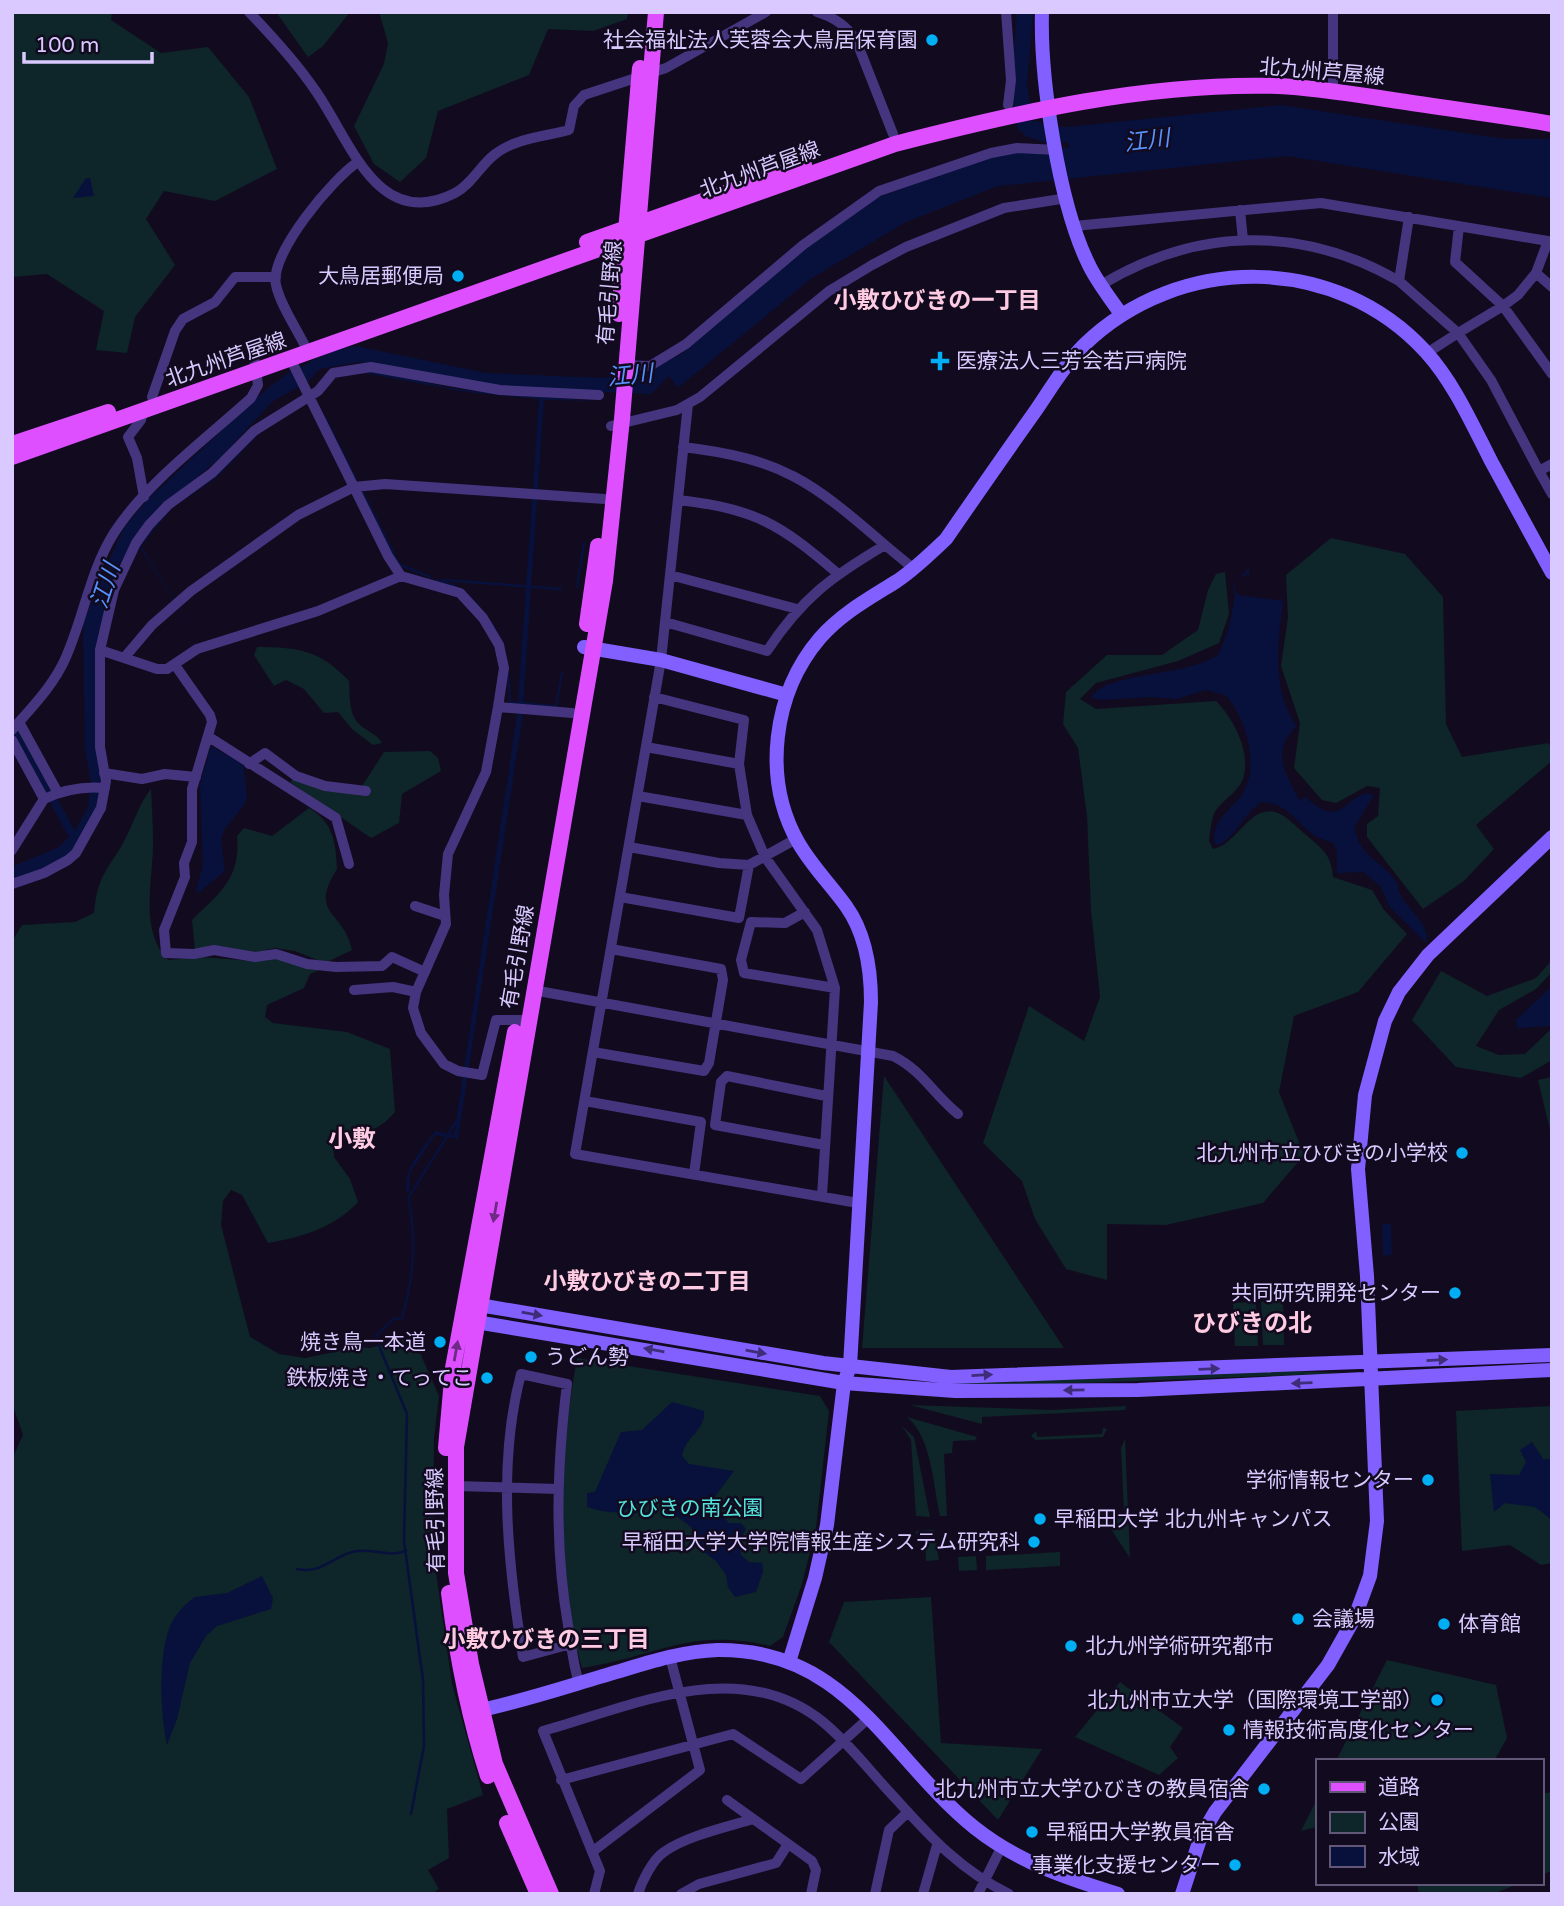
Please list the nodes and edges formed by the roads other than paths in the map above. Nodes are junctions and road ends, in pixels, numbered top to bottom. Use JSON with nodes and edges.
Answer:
{"nodes":[{"id":1,"x":249,"y":12,"type":"edge"},
{"id":2,"x":645,"y":12,"type":"edge"},
{"id":3,"x":656,"y":12,"type":"edge"},
{"id":4,"x":766,"y":12,"type":"edge"},
{"id":5,"x":817,"y":12,"type":"edge"},
{"id":6,"x":1006,"y":12,"type":"edge"},
{"id":7,"x":1042,"y":12,"type":"edge"},
{"id":8,"x":1333,"y":12,"type":"edge"},
{"id":9,"x":645,"y":75,"type":"junction"},
{"id":10,"x":1333,"y":86,"type":"junction"},
{"id":11,"x":1043,"y":107,"type":"junction"},
{"id":12,"x":1006,"y":110,"type":"junction"},
{"id":13,"x":1552,"y":115,"type":"edge"},
{"id":14,"x":1552,"y":124,"type":"edge"},
{"id":15,"x":893,"y":134,"type":"junction"},
{"id":16,"x":1057,"y":148,"type":"junction"},
{"id":17,"x":358,"y":162,"type":"junction"},
{"id":18,"x":1067,"y":195,"type":"junction"},
{"id":19,"x":1240,"y":210,"type":"junction"},
{"id":20,"x":1409,"y":217,"type":"junction"},
{"id":21,"x":1074,"y":226,"type":"junction"},
{"id":22,"x":1459,"y":226,"type":"junction"},
{"id":23,"x":631,"y":232,"type":"junction"},
{"id":24,"x":1243,"y":240,"type":"junction"},
{"id":25,"x":1536,"y":273,"type":"junction"},
{"id":26,"x":276,"y":277,"type":"junction"},
{"id":27,"x":1399,"y":281,"type":"junction"},
{"id":28,"x":1101,"y":285,"type":"junction"},
{"id":29,"x":1552,"y":287,"type":"edge"},
{"id":30,"x":1503,"y":306,"type":"junction"},
{"id":31,"x":1121,"y":314,"type":"junction"},
{"id":32,"x":1458,"y":333,"type":"junction"},
{"id":33,"x":304,"y":344,"type":"junction"},
{"id":34,"x":1427,"y":353,"type":"junction"},
{"id":35,"x":294,"y":364,"type":"junction"},
{"id":36,"x":256,"y":366,"type":"junction"},
{"id":37,"x":621,"y":371,"type":"junction"},
{"id":38,"x":1552,"y":374,"type":"edge"},
{"id":39,"x":306,"y":391,"type":"junction"},
{"id":40,"x":599,"y":395,"type":"dead end"},
{"id":41,"x":152,"y":397,"type":"junction"},
{"id":42,"x":688,"y":404,"type":"junction"},
{"id":43,"x":143,"y":411,"type":"junction"},
{"id":44,"x":616,"y":423,"type":"junction"},
{"id":45,"x":12,"y":444,"type":"edge"},
{"id":46,"x":683,"y":447,"type":"junction"},
{"id":47,"x":12,"y":457,"type":"edge"},
{"id":48,"x":1552,"y":464,"type":"edge"},
{"id":49,"x":1539,"y":471,"type":"junction"},
{"id":50,"x":354,"y":487,"type":"junction"},
{"id":51,"x":1552,"y":494,"type":"edge"},
{"id":52,"x":144,"y":497,"type":"junction"},
{"id":53,"x":605,"y":499,"type":"junction"},
{"id":54,"x":678,"y":500,"type":"junction"},
{"id":55,"x":885,"y":545,"type":"junction"},
{"id":56,"x":914,"y":569,"type":"junction"},
{"id":57,"x":837,"y":573,"type":"junction"},
{"id":58,"x":1552,"y":573,"type":"edge"},
{"id":59,"x":670,"y":575,"type":"junction"},
{"id":60,"x":401,"y":576,"type":"junction"},
{"id":61,"x":797,"y":609,"type":"junction"},
{"id":62,"x":665,"y":622,"type":"junction"},
{"id":63,"x":589,"y":648,"type":"junction"},
{"id":64,"x":100,"y":650,"type":"junction"},
{"id":65,"x":124,"y":658,"type":"junction"},
{"id":66,"x":661,"y":660,"type":"junction"},
{"id":67,"x":175,"y":665,"type":"junction"},
{"id":68,"x":787,"y":695,"type":"junction"},
{"id":69,"x":654,"y":696,"type":"junction"},
{"id":70,"x":498,"y":707,"type":"junction"},
{"id":71,"x":572,"y":713,"type":"junction"},
{"id":72,"x":16,"y":726,"type":"edge"},
{"id":73,"x":209,"y":737,"type":"junction"},
{"id":74,"x":12,"y":740,"type":"edge"},
{"id":75,"x":271,"y":746,"type":"dead end"},
{"id":76,"x":646,"y":747,"type":"junction"},
{"id":77,"x":248,"y":763,"type":"junction"},
{"id":78,"x":739,"y":764,"type":"junction"},
{"id":79,"x":104,"y":773,"type":"junction"},
{"id":80,"x":196,"y":777,"type":"junction"},
{"id":81,"x":105,"y":788,"type":"junction"},
{"id":82,"x":366,"y":791,"type":"dead end"},
{"id":83,"x":58,"y":793,"type":"junction"},
{"id":84,"x":638,"y":796,"type":"junction"},
{"id":85,"x":44,"y":799,"type":"junction"},
{"id":86,"x":747,"y":815,"type":"junction"},
{"id":87,"x":1552,"y":837,"type":"edge"},
{"id":88,"x":796,"y":839,"type":"junction"},
{"id":89,"x":628,"y":847,"type":"junction"},
{"id":90,"x":12,"y":850,"type":"edge"},
{"id":91,"x":765,"y":857,"type":"junction"},
{"id":92,"x":349,"y":864,"type":"dead end"},
{"id":93,"x":749,"y":864,"type":"junction"},
{"id":94,"x":12,"y":884,"type":"edge"},
{"id":95,"x":620,"y":897,"type":"junction"},
{"id":96,"x":415,"y":906,"type":"dead end"},
{"id":97,"x":805,"y":912,"type":"junction"},
{"id":98,"x":445,"y":916,"type":"junction"},
{"id":99,"x":611,"y":949,"type":"junction"},
{"id":100,"x":425,"y":972,"type":"junction"},
{"id":101,"x":835,"y":988,"type":"junction"},
{"id":102,"x":354,"y":990,"type":"dead end"},
{"id":103,"x":533,"y":990,"type":"junction"},
{"id":104,"x":416,"y":992,"type":"junction"},
{"id":105,"x":601,"y":1003,"type":"junction"},
{"id":106,"x":523,"y":1019,"type":"junction"},
{"id":107,"x":714,"y":1024,"type":"junction"},
{"id":108,"x":830,"y":1044,"type":"junction"},
{"id":109,"x":866,"y":1051,"type":"junction"},
{"id":110,"x":593,"y":1052,"type":"junction"},
{"id":111,"x":827,"y":1096,"type":"junction"},
{"id":112,"x":584,"y":1101,"type":"junction"},
{"id":113,"x":958,"y":1114,"type":"dead end"},
{"id":114,"x":824,"y":1145,"type":"junction"},
{"id":115,"x":694,"y":1174,"type":"junction"},
{"id":116,"x":822,"y":1196,"type":"junction"},
{"id":117,"x":858,"y":1203,"type":"junction"},
{"id":118,"x":472,"y":1306,"type":"junction"},
{"id":119,"x":476,"y":1322,"type":"junction"},
{"id":120,"x":1552,"y":1355,"type":"edge"},
{"id":121,"x":1369,"y":1364,"type":"junction"},
{"id":122,"x":850,"y":1366,"type":"junction"},
{"id":123,"x":1552,"y":1370,"type":"edge"},
{"id":124,"x":1370,"y":1380,"type":"junction"},
{"id":125,"x":844,"y":1383,"type":"junction"},
{"id":126,"x":455,"y":1486,"type":"junction"},
{"id":127,"x":508,"y":1488,"type":"junction"},
{"id":128,"x":558,"y":1489,"type":"junction"},
{"id":129,"x":571,"y":1644,"type":"junction"},
{"id":130,"x":670,"y":1657,"type":"junction"},
{"id":131,"x":789,"y":1662,"type":"junction"},
{"id":132,"x":579,"y":1683,"type":"junction"},
{"id":133,"x":680,"y":1692,"type":"junction"},
{"id":134,"x":475,"y":1711,"type":"junction"},
{"id":135,"x":870,"y":1717,"type":"junction"},
{"id":136,"x":843,"y":1742,"type":"junction"},
{"id":137,"x":694,"y":1745,"type":"junction"},
{"id":138,"x":561,"y":1780,"type":"junction"},
{"id":139,"x":727,"y":1800,"type":"dead end"},
{"id":140,"x":908,"y":1812,"type":"junction"},
{"id":141,"x":753,"y":1819,"type":"junction"},
{"id":142,"x":788,"y":1844,"type":"junction"},
{"id":143,"x":937,"y":1845,"type":"junction"},
{"id":144,"x":1001,"y":1848,"type":"junction"},
{"id":145,"x":592,"y":1852,"type":"junction"},
{"id":146,"x":982,"y":1881,"type":"junction"},
{"id":147,"x":538,"y":1894,"type":"edge"},
{"id":148,"x":551,"y":1894,"type":"edge"},
{"id":149,"x":594,"y":1894,"type":"edge"},
{"id":150,"x":638,"y":1894,"type":"edge"},
{"id":151,"x":681,"y":1894,"type":"edge"},
{"id":152,"x":811,"y":1894,"type":"edge"},
{"id":153,"x":875,"y":1894,"type":"edge"},
{"id":154,"x":923,"y":1894,"type":"edge"},
{"id":155,"x":978,"y":1894,"type":"edge"},
{"id":156,"x":1009,"y":1894,"type":"edge"},
{"id":157,"x":1118,"y":1894,"type":"edge"},
{"id":158,"x":1182,"y":1894,"type":"edge"}],
"edges":[{"from":1,"to":17,"type":"street"},
{"from":2,"to":9,"type":"main road","name":"有毛引野線"},
{"from":3,"to":9,"type":"main road","name":"有毛引野線"},
{"from":4,"to":9,"type":"street"},
{"from":5,"to":15,"type":"street"},
{"from":6,"to":12,"type":"street"},
{"from":7,"to":11,"type":"street"},
{"from":8,"to":10,"type":"street"},
{"from":9,"to":17,"type":"street"},
{"from":9,"to":23,"type":"main road","name":"有毛引野線"},
{"from":10,"to":11,"type":"main road","name":"北九州芦屋線"},
{"from":10,"to":13,"type":"main road","name":"北九州芦屋線"},
{"from":10,"to":14,"type":"main road","name":"北九州芦屋線"},
{"from":11,"to":12,"type":"main road","name":"北九州芦屋線"},
{"from":11,"to":16,"type":"street"},
{"from":12,"to":15,"type":"main road","name":"北九州芦屋線"},
{"from":12,"to":23,"type":"main road","name":"北九州芦屋線"},
{"from":15,"to":23,"type":"main road","name":"北九州芦屋線"},
{"from":16,"to":18,"type":"street"},
{"from":16,"to":37,"type":"street"},
{"from":17,"to":26,"type":"street"},
{"from":18,"to":21,"type":"street"},
{"from":18,"to":42,"type":"street"},
{"from":19,"to":20,"type":"street"},
{"from":19,"to":21,"type":"street"},
{"from":19,"to":24,"type":"street"},
{"from":20,"to":22,"type":"street"},
{"from":20,"to":27,"type":"street"},
{"from":21,"to":28,"type":"street"},
{"from":22,"to":25,"type":"street"},
{"from":22,"to":30,"type":"street"},
{"from":23,"to":33,"type":"main road","name":"北九州芦屋線"},
{"from":23,"to":35,"type":"main road","name":"北九州芦屋線"},
{"from":23,"to":37,"type":"main road","name":"有毛引野線"},
{"from":24,"to":27,"type":"street"},
{"from":24,"to":28,"type":"street"},
{"from":25,"to":29,"type":"street"},
{"from":25,"to":30,"type":"street"},
{"from":26,"to":33,"type":"street"},
{"from":26,"to":41,"type":"street"},
{"from":27,"to":32,"type":"street"},
{"from":28,"to":31,"type":"street"},
{"from":30,"to":32,"type":"street"},
{"from":30,"to":38,"type":"street"},
{"from":31,"to":34,"type":"street"},
{"from":31,"to":56,"type":"street"},
{"from":32,"to":34,"type":"street"},
{"from":32,"to":49,"type":"street"},
{"from":33,"to":36,"type":"main road","name":"北九州芦屋線"},
{"from":34,"to":58,"type":"street"},
{"from":35,"to":36,"type":"main road","name":"北九州芦屋線"},
{"from":35,"to":39,"type":"street"},
{"from":36,"to":41,"type":"main road","name":"北九州芦屋線"},
{"from":36,"to":43,"type":"main road","name":"北九州芦屋線"},
{"from":36,"to":52,"type":"street"},
{"from":37,"to":44,"type":"main road","name":"有毛引野線"},
{"from":39,"to":40,"type":"street"},
{"from":39,"to":50,"type":"street"},
{"from":39,"to":64,"type":"street"},
{"from":41,"to":45,"type":"main road","name":"北九州芦屋線"},
{"from":42,"to":44,"type":"street"},
{"from":42,"to":46,"type":"street"},
{"from":43,"to":47,"type":"main road","name":"北九州芦屋線"},
{"from":43,"to":52,"type":"street"},
{"from":44,"to":53,"type":"main road","name":"有毛引野線"},
{"from":44,"to":63,"type":"main road","name":"有毛引野線"},
{"from":46,"to":54,"type":"street"},
{"from":46,"to":55,"type":"street"},
{"from":48,"to":49,"type":"street"},
{"from":49,"to":51,"type":"street"},
{"from":50,"to":53,"type":"street"},
{"from":50,"to":60,"type":"street"},
{"from":50,"to":65,"type":"street"},
{"from":52,"to":72,"type":"street"},
{"from":53,"to":63,"type":"main road","name":"有毛引野線"},
{"from":54,"to":57,"type":"street"},
{"from":54,"to":59,"type":"street"},
{"from":55,"to":56,"type":"street"},
{"from":55,"to":57,"type":"street"},
{"from":56,"to":68,"type":"street"},
{"from":57,"to":61,"type":"street"},
{"from":59,"to":61,"type":"street"},
{"from":59,"to":62,"type":"street"},
{"from":60,"to":67,"type":"street"},
{"from":60,"to":70,"type":"street"},
{"from":61,"to":62,"type":"street"},
{"from":62,"to":66,"type":"street"},
{"from":63,"to":66,"type":"street"},
{"from":63,"to":71,"type":"main road","name":"有毛引野線"},
{"from":63,"to":103,"type":"main road","name":"有毛引野線"},
{"from":64,"to":65,"type":"street"},
{"from":64,"to":79,"type":"street"},
{"from":65,"to":67,"type":"street"},
{"from":66,"to":68,"type":"street"},
{"from":66,"to":69,"type":"street"},
{"from":67,"to":73,"type":"street"},
{"from":68,"to":88,"type":"street"},
{"from":69,"to":76,"type":"street"},
{"from":69,"to":78,"type":"street"},
{"from":70,"to":71,"type":"street"},
{"from":70,"to":98,"type":"street"},
{"from":71,"to":106,"type":"main road","name":"有毛引野線"},
{"from":72,"to":83,"type":"street"},
{"from":73,"to":77,"type":"street"},
{"from":73,"to":80,"type":"street"},
{"from":74,"to":85,"type":"street"},
{"from":75,"to":77,"type":"street"},
{"from":76,"to":78,"type":"street"},
{"from":76,"to":84,"type":"street"},
{"from":77,"to":82,"type":"street"},
{"from":77,"to":92,"type":"street"},
{"from":78,"to":86,"type":"street"},
{"from":79,"to":80,"type":"street"},
{"from":79,"to":81,"type":"street"},
{"from":80,"to":100,"type":"street"},
{"from":81,"to":83,"type":"street"},
{"from":81,"to":94,"type":"street"},
{"from":83,"to":85,"type":"street"},
{"from":84,"to":86,"type":"street"},
{"from":84,"to":89,"type":"street"},
{"from":85,"to":90,"type":"street"},
{"from":86,"to":91,"type":"street"},
{"from":87,"to":121,"type":"street"},
{"from":88,"to":91,"type":"street"},
{"from":88,"to":109,"type":"street"},
{"from":89,"to":93,"type":"street"},
{"from":89,"to":95,"type":"street"},
{"from":91,"to":93,"type":"street"},
{"from":91,"to":97,"type":"street"},
{"from":93,"to":95,"type":"street"},
{"from":95,"to":99,"type":"street"},
{"from":96,"to":98,"type":"street"},
{"from":97,"to":101,"type":"street"},
{"from":97,"to":101,"type":"street"},
{"from":98,"to":100,"type":"street"},
{"from":99,"to":105,"type":"street"},
{"from":99,"to":107,"type":"street"},
{"from":100,"to":104,"type":"street"},
{"from":101,"to":108,"type":"street"},
{"from":102,"to":104,"type":"street"},
{"from":103,"to":105,"type":"street"},
{"from":103,"to":106,"type":"main road","name":"有毛引野線"},
{"from":104,"to":106,"type":"street"},
{"from":105,"to":107,"type":"street"},
{"from":105,"to":110,"type":"street"},
{"from":106,"to":118,"type":"main road","name":"有毛引野線"},
{"from":107,"to":108,"type":"street"},
{"from":107,"to":110,"type":"street"},
{"from":108,"to":109,"type":"street"},
{"from":108,"to":111,"type":"street"},
{"from":109,"to":113,"type":"street"},
{"from":109,"to":117,"type":"street"},
{"from":110,"to":112,"type":"street"},
{"from":111,"to":114,"type":"street"},
{"from":111,"to":114,"type":"street"},
{"from":112,"to":115,"type":"street"},
{"from":112,"to":115,"type":"street"},
{"from":114,"to":116,"type":"street"},
{"from":115,"to":116,"type":"street"},
{"from":116,"to":117,"type":"street"},
{"from":117,"to":122,"type":"street"},
{"from":118,"to":119,"type":"main road","name":"有毛引野線"},
{"from":118,"to":122,"type":"street","one_way":true},
{"from":134,"to":118,"type":"main road","name":"有毛引野線","one_way":true},
{"from":125,"to":119,"type":"street","one_way":true},
{"from":119,"to":126,"type":"main road","name":"有毛引野線"},
{"from":121,"to":120,"type":"street","one_way":true},
{"from":122,"to":121,"type":"street","one_way":true},
{"from":121,"to":124,"type":"street"},
{"from":122,"to":125,"type":"street"},
{"from":123,"to":124,"type":"street"},
{"from":124,"to":125,"type":"street","one_way":true},
{"from":124,"to":158,"type":"street"},
{"from":125,"to":131,"type":"street"},
{"from":126,"to":127,"type":"street"},
{"from":126,"to":134,"type":"main road","name":"有毛引野線"},
{"from":127,"to":128,"type":"street"},
{"from":127,"to":128,"type":"street"},
{"from":127,"to":129,"type":"street"},
{"from":128,"to":129,"type":"street"},
{"from":129,"to":132,"type":"street"},
{"from":130,"to":131,"type":"street"},
{"from":130,"to":132,"type":"street"},
{"from":130,"to":133,"type":"street"},
{"from":131,"to":135,"type":"street"},
{"from":132,"to":134,"type":"street"},
{"from":133,"to":136,"type":"street"},
{"from":133,"to":137,"type":"street"},
{"from":133,"to":138,"type":"street"},
{"from":134,"to":147,"type":"main road","name":"有毛引野線"},
{"from":134,"to":148,"type":"main road","name":"有毛引野線"},
{"from":135,"to":136,"type":"street"},
{"from":135,"to":144,"type":"street"},
{"from":136,"to":137,"type":"street"},
{"from":136,"to":140,"type":"street"},
{"from":137,"to":138,"type":"street"},
{"from":137,"to":145,"type":"street"},
{"from":138,"to":145,"type":"street"},
{"from":139,"to":141,"type":"street"},
{"from":140,"to":143,"type":"street"},
{"from":140,"to":153,"type":"street"},
{"from":141,"to":142,"type":"street"},
{"from":141,"to":150,"type":"street"},
{"from":142,"to":151,"type":"street"},
{"from":142,"to":152,"type":"street"},
{"from":143,"to":146,"type":"street"},
{"from":143,"to":154,"type":"street"},
{"from":144,"to":146,"type":"street"},
{"from":144,"to":157,"type":"street"},
{"from":145,"to":149,"type":"street"},
{"from":146,"to":155,"type":"street"},
{"from":146,"to":156,"type":"street"}]}
